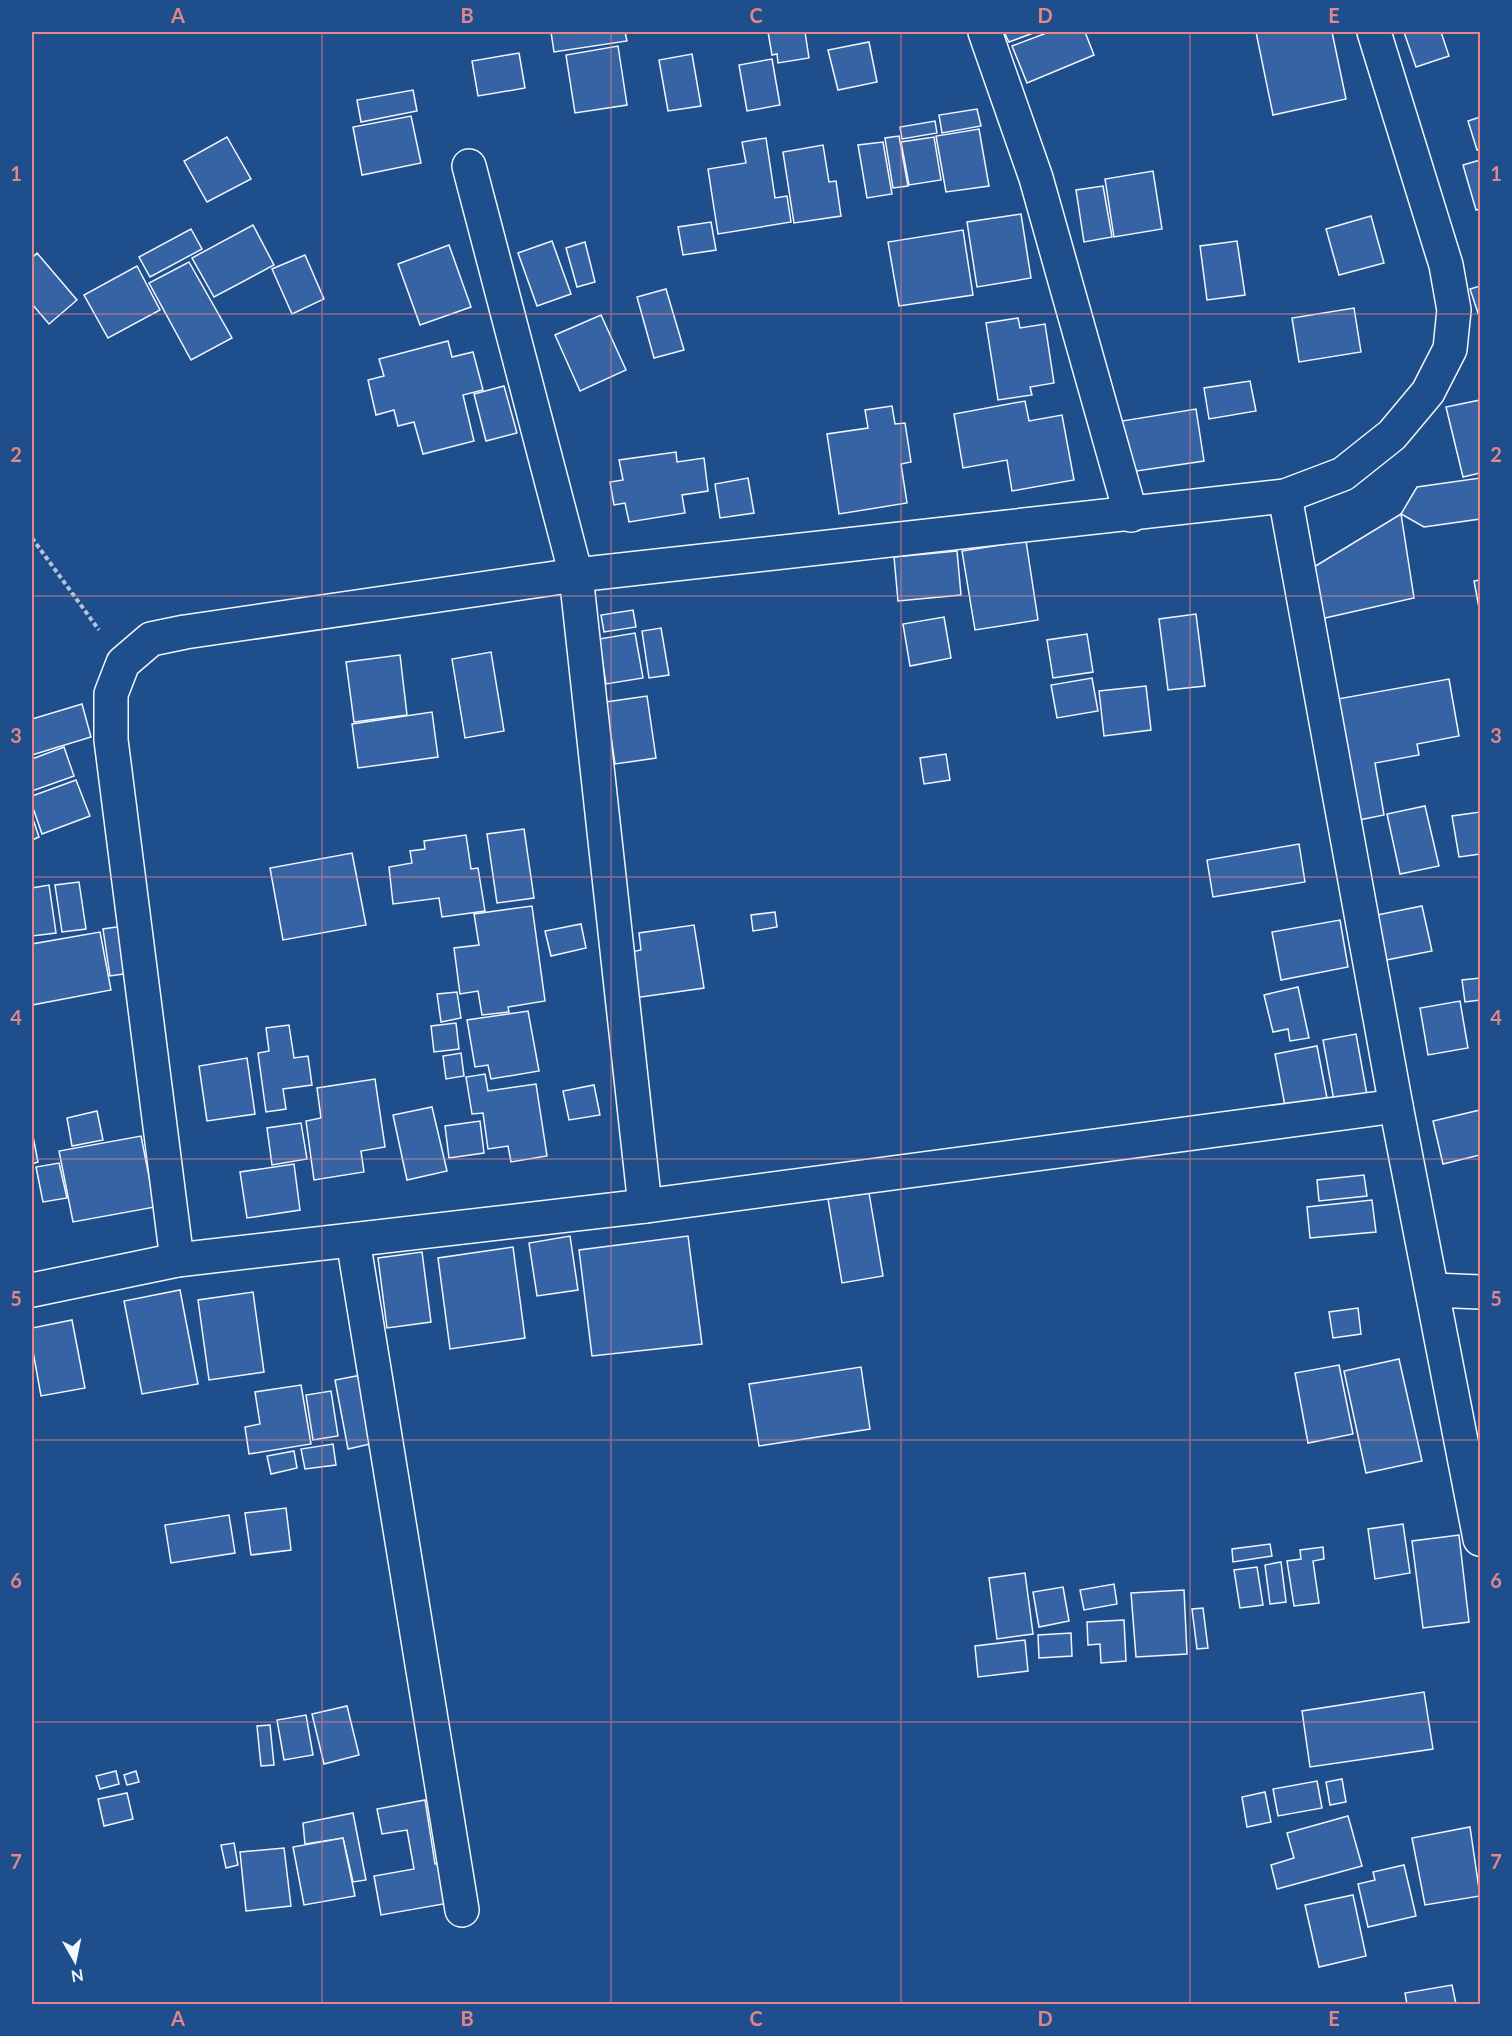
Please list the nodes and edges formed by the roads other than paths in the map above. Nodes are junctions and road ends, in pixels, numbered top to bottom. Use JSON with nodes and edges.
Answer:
{"nodes":[{"id":1,"x":985,"y":32,"type":"edge"},
{"id":2,"x":1374,"y":32,"type":"edge"},
{"id":3,"x":469,"y":166,"type":"dead end"},
{"id":4,"x":1285,"y":496,"type":"junction"},
{"id":5,"x":1131,"y":515,"type":"junction"},
{"id":6,"x":576,"y":575,"type":"junction"},
{"id":7,"x":1396,"y":1106,"type":"junction"},
{"id":8,"x":645,"y":1206,"type":"junction"},
{"id":9,"x":353,"y":1240,"type":"junction"},
{"id":10,"x":177,"y":1260,"type":"junction"},
{"id":11,"x":32,"y":1290,"type":"edge"},
{"id":12,"x":1432,"y":1290,"type":"junction"},
{"id":13,"x":1480,"y":1292,"type":"edge"},
{"id":14,"x":1480,"y":1539,"type":"edge"},
{"id":15,"x":462,"y":1910,"type":"dead end"}],
"edges":[{"from":1,"to":5,"type":"street"},
{"from":2,"to":4,"type":"street"},
{"from":3,"to":6,"type":"street"},
{"from":4,"to":5,"type":"street"},
{"from":4,"to":7,"type":"street"},
{"from":5,"to":6,"type":"street"},
{"from":6,"to":8,"type":"street"},
{"from":6,"to":10,"type":"street"},
{"from":7,"to":8,"type":"street"},
{"from":7,"to":12,"type":"street"},
{"from":8,"to":9,"type":"street"},
{"from":9,"to":10,"type":"street"},
{"from":9,"to":15,"type":"street"},
{"from":10,"to":11,"type":"street"},
{"from":12,"to":13,"type":"street"},
{"from":12,"to":14,"type":"street"}]}
